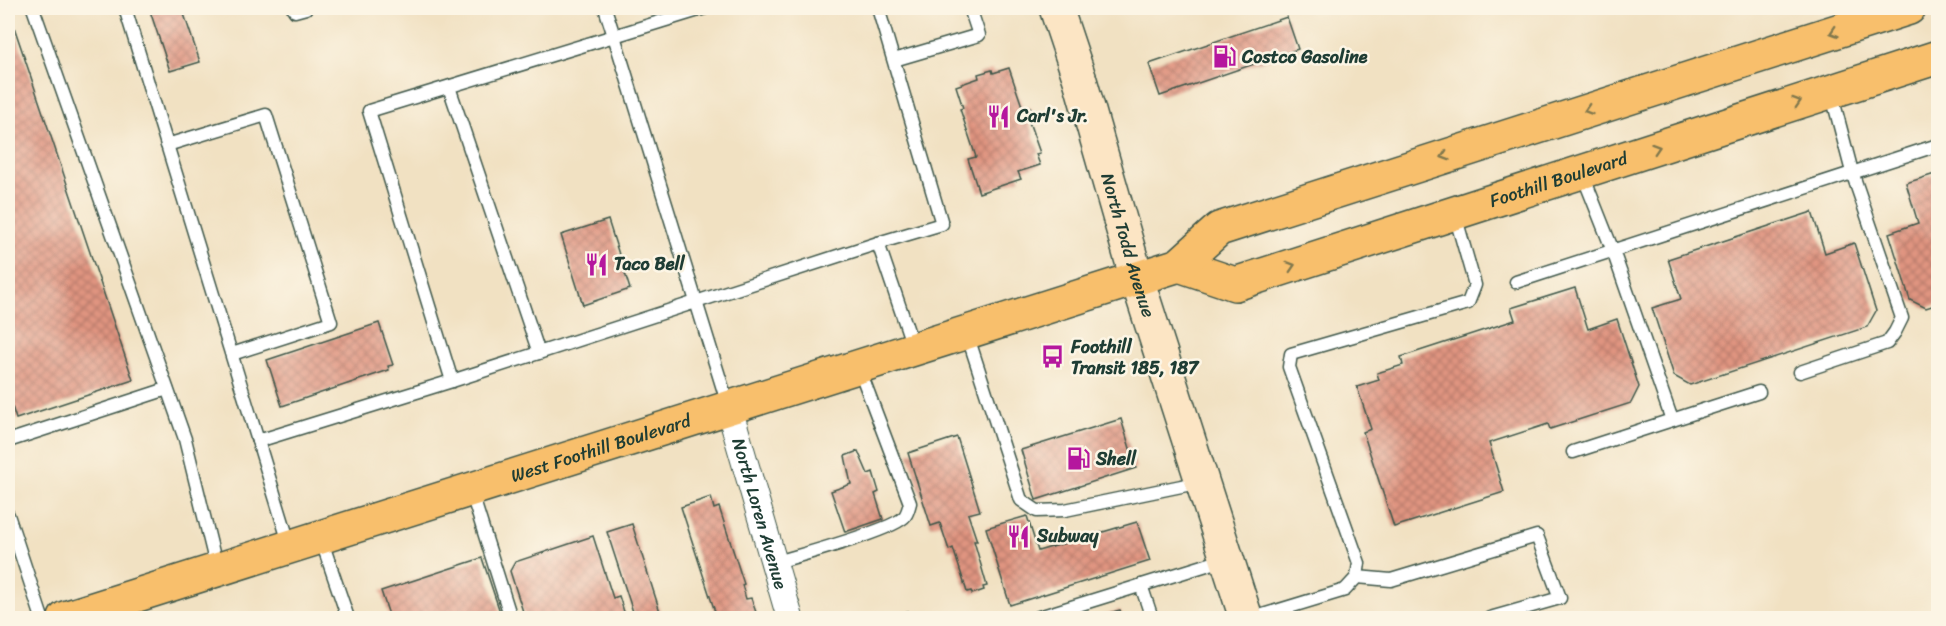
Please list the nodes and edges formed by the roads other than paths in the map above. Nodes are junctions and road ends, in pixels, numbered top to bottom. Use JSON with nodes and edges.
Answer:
{"nodes":[{"id":1,"x":33,"y":8,"type":"edge"},
{"id":2,"x":125,"y":8,"type":"edge"},
{"id":3,"x":293,"y":8,"type":"edge"},
{"id":4,"x":306,"y":8,"type":"edge"},
{"id":5,"x":605,"y":8,"type":"edge"},
{"id":6,"x":705,"y":8,"type":"edge"},
{"id":7,"x":878,"y":8,"type":"edge"},
{"id":8,"x":970,"y":8,"type":"edge"},
{"id":9,"x":1056,"y":8,"type":"edge"},
{"id":10,"x":1909,"y":8,"type":"edge"},
{"id":11,"x":614,"y":36,"type":"junction"},
{"id":12,"x":1938,"y":57,"type":"edge"},
{"id":13,"x":894,"y":60,"type":"junction"},
{"id":14,"x":449,"y":87,"type":"junction"},
{"id":15,"x":1831,"y":91,"type":"junction"},
{"id":16,"x":167,"y":145,"type":"junction"},
{"id":17,"x":1938,"y":145,"type":"edge"},
{"id":18,"x":1581,"y":172,"type":"junction"},
{"id":19,"x":1852,"y":172,"type":"junction"},
{"id":20,"x":1455,"y":213,"type":"junction"},
{"id":21,"x":878,"y":243,"type":"junction"},
{"id":22,"x":1612,"y":252,"type":"junction"},
{"id":23,"x":1179,"y":265,"type":"junction"},
{"id":24,"x":1137,"y":279,"type":"junction"},
{"id":25,"x":1516,"y":282,"type":"dead end"},
{"id":26,"x":696,"y":301,"type":"junction"},
{"id":27,"x":966,"y":332,"type":"junction"},
{"id":28,"x":914,"y":349,"type":"junction"},
{"id":29,"x":539,"y":353,"type":"junction"},
{"id":30,"x":232,"y":354,"type":"junction"},
{"id":31,"x":858,"y":367,"type":"junction"},
{"id":32,"x":1800,"y":372,"type":"dead end"},
{"id":33,"x":452,"y":381,"type":"junction"},
{"id":34,"x":167,"y":389,"type":"junction"},
{"id":35,"x":1759,"y":392,"type":"dead end"},
{"id":36,"x":729,"y":408,"type":"junction"},
{"id":37,"x":1672,"y":420,"type":"junction"},
{"id":38,"x":8,"y":441,"type":"edge"},
{"id":39,"x":258,"y":441,"type":"junction"},
{"id":40,"x":1573,"y":452,"type":"dead end"},
{"id":41,"x":1202,"y":482,"type":"junction"},
{"id":42,"x":471,"y":490,"type":"junction"},
{"id":43,"x":8,"y":514,"type":"edge"},
{"id":44,"x":306,"y":542,"type":"junction"},
{"id":45,"x":1227,"y":558,"type":"junction"},
{"id":46,"x":774,"y":563,"type":"junction"},
{"id":47,"x":217,"y":570,"type":"junction"},
{"id":48,"x":1357,"y":577,"type":"junction"},
{"id":49,"x":1141,"y":585,"type":"junction"},
{"id":50,"x":108,"y":612,"type":"edge"},
{"id":51,"x":42,"y":618,"type":"edge"},
{"id":52,"x":65,"y":618,"type":"edge"},
{"id":53,"x":348,"y":618,"type":"edge"},
{"id":54,"x":511,"y":618,"type":"edge"},
{"id":55,"x":790,"y":618,"type":"edge"},
{"id":56,"x":1036,"y":618,"type":"edge"},
{"id":57,"x":1152,"y":618,"type":"edge"},
{"id":58,"x":1246,"y":618,"type":"edge"},
{"id":59,"x":1253,"y":618,"type":"edge"},
{"id":60,"x":1490,"y":618,"type":"edge"}],
"edges":[{"from":1,"to":34,"type":"lane"},
{"from":2,"to":16,"type":"lane"},
{"from":3,"to":4,"type":"lane"},
{"from":5,"to":11,"type":"lane"},
{"from":6,"to":11,"type":"lane"},
{"from":7,"to":13,"type":"lane"},
{"from":8,"to":13,"type":"lane"},
{"from":9,"to":24,"type":"street","name":"North Todd Avenue"},
{"from":10,"to":23,"type":"main road","one_way":true},
{"from":11,"to":14,"type":"lane"},
{"from":11,"to":26,"type":"lane"},
{"from":12,"to":15,"type":"main road","name":"Foothill Boulevard"},
{"from":13,"to":21,"type":"lane"},
{"from":14,"to":29,"type":"lane"},
{"from":14,"to":33,"type":"lane"},
{"from":18,"to":15,"type":"main road","name":"Foothill Boulevard","one_way":true},
{"from":15,"to":19,"type":"lane"},
{"from":16,"to":30,"type":"lane"},
{"from":16,"to":30,"type":"lane"},
{"from":17,"to":19,"type":"lane"},
{"from":18,"to":20,"type":"main road","name":"Foothill Boulevard"},
{"from":18,"to":22,"type":"lane"},
{"from":19,"to":22,"type":"lane"},
{"from":19,"to":32,"type":"lane"},
{"from":23,"to":20,"type":"main road","name":"Foothill Boulevard","one_way":true},
{"from":20,"to":48,"type":"lane"},
{"from":21,"to":26,"type":"lane"},
{"from":21,"to":28,"type":"lane"},
{"from":22,"to":25,"type":"lane"},
{"from":22,"to":37,"type":"lane"},
{"from":23,"to":24,"type":"main road"},
{"from":24,"to":27,"type":"main road","name":"West Foothill Boulevard"},
{"from":24,"to":41,"type":"street","name":"North Todd Avenue"},
{"from":26,"to":29,"type":"lane"},
{"from":26,"to":36,"type":"lane"},
{"from":27,"to":28,"type":"main road","name":"West Foothill Boulevard"},
{"from":27,"to":41,"type":"lane"},
{"from":28,"to":31,"type":"main road","name":"West Foothill Boulevard"},
{"from":29,"to":33,"type":"lane"},
{"from":30,"to":39,"type":"lane"},
{"from":31,"to":36,"type":"main road","name":"West Foothill Boulevard"},
{"from":31,"to":46,"type":"lane"},
{"from":33,"to":39,"type":"lane"},
{"from":34,"to":38,"type":"lane"},
{"from":34,"to":47,"type":"lane"},
{"from":35,"to":37,"type":"lane"},
{"from":36,"to":42,"type":"main road","name":"West Foothill Boulevard"},
{"from":36,"to":46,"type":"street","name":"North Loren Avenue"},
{"from":37,"to":40,"type":"lane"},
{"from":39,"to":44,"type":"lane"},
{"from":41,"to":45,"type":"street","name":"North Todd Avenue"},
{"from":42,"to":44,"type":"main road","name":"West Foothill Boulevard"},
{"from":42,"to":54,"type":"lane"},
{"from":43,"to":51,"type":"lane"},
{"from":44,"to":47,"type":"main road","name":"West Foothill Boulevard"},
{"from":44,"to":53,"type":"lane"},
{"from":45,"to":49,"type":"lane"},
{"from":45,"to":58,"type":"street","name":"North Todd Avenue"},
{"from":46,"to":55,"type":"street","name":"North Loren Avenue"},
{"from":47,"to":50,"type":"main road","name":"West Foothill Boulevard"},
{"from":48,"to":59,"type":"lane"},
{"from":48,"to":60,"type":"lane"},
{"from":49,"to":56,"type":"lane"},
{"from":49,"to":57,"type":"lane"},
{"from":50,"to":52,"type":"main road","name":"West Foothill Boulevard"}]}
